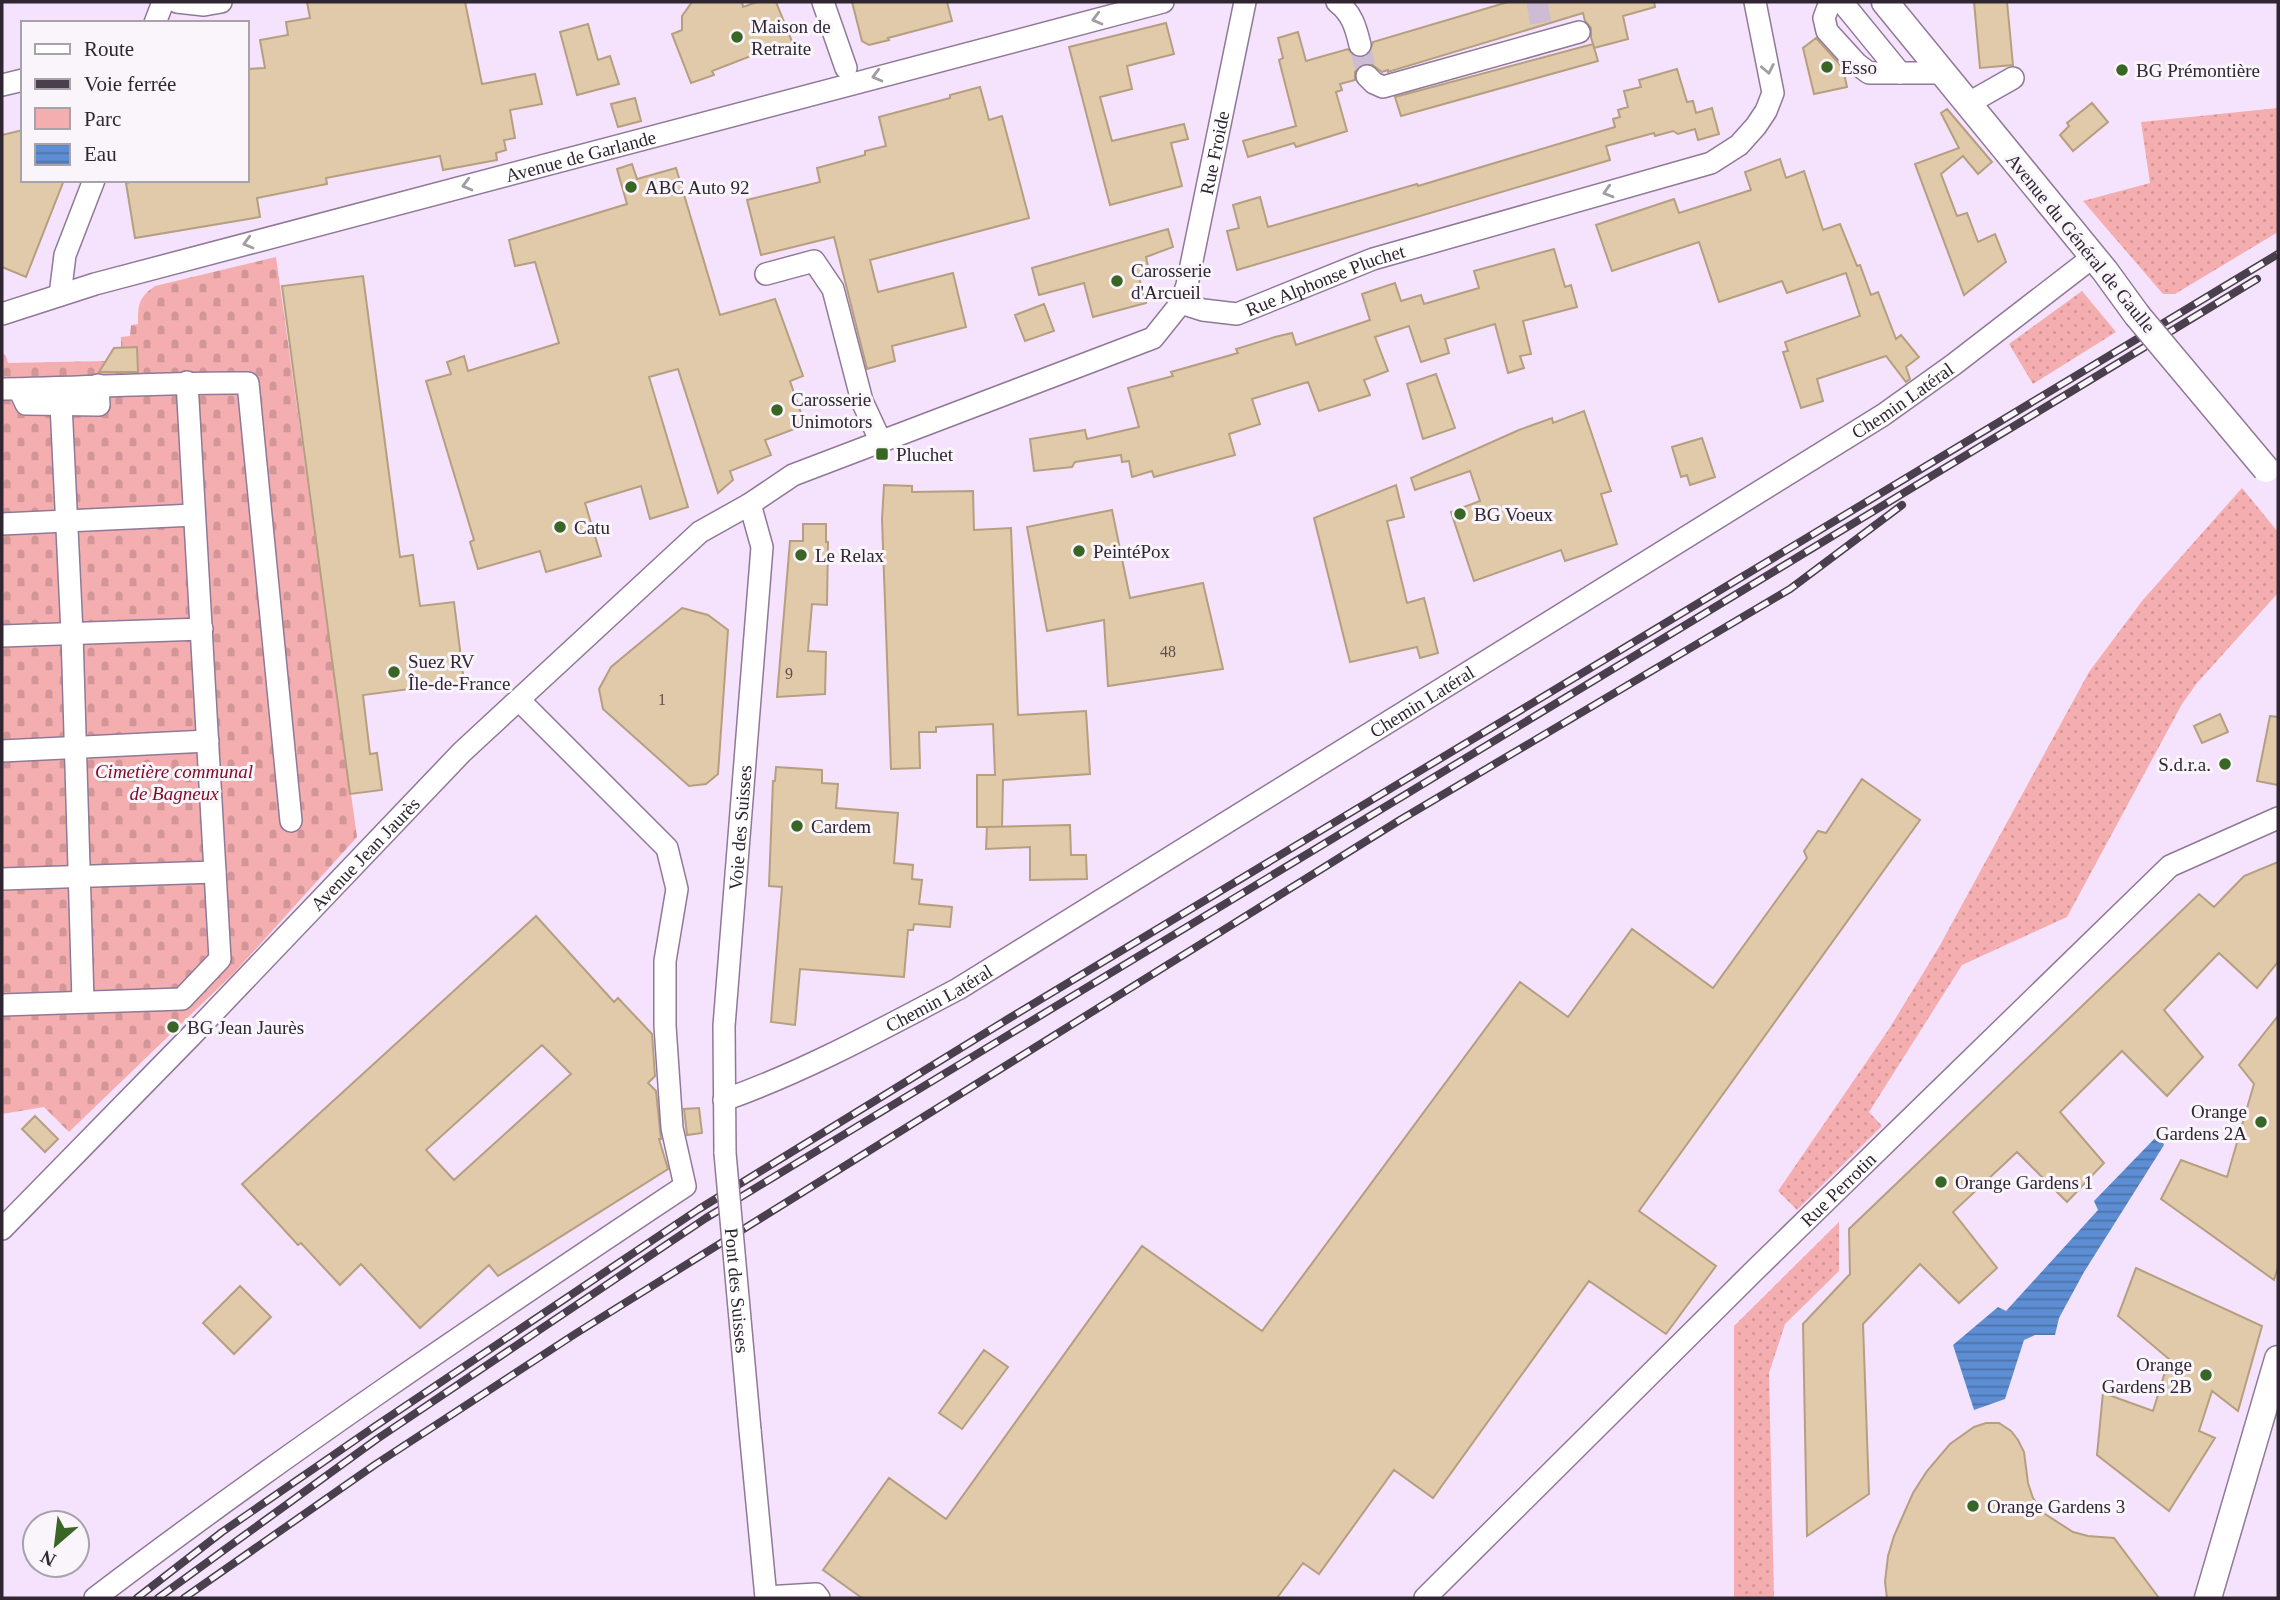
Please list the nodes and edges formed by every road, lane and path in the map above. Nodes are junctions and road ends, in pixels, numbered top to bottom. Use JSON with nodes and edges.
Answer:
{"nodes":[{"id":1,"x":163,"y":2,"type":"edge"},
{"id":2,"x":177,"y":2,"type":"edge"},
{"id":3,"x":221,"y":2,"type":"edge"},
{"id":4,"x":824,"y":2,"type":"edge"},
{"id":5,"x":1163,"y":2,"type":"edge"},
{"id":6,"x":1245,"y":2,"type":"edge"},
{"id":7,"x":1337,"y":2,"type":"edge"},
{"id":8,"x":1755,"y":2,"type":"edge"},
{"id":9,"x":1830,"y":2,"type":"edge"},
{"id":10,"x":1842,"y":2,"type":"edge"},
{"id":11,"x":1885,"y":2,"type":"edge"},
{"id":12,"x":156,"y":21,"type":"edge"},
{"id":13,"x":1579,"y":32,"type":"dead end"},
{"id":14,"x":1360,"y":46,"type":"tunnel mouth"},
{"id":15,"x":846,"y":68,"type":"dead end"},
{"id":16,"x":1900,"y":73,"type":"junction"},
{"id":17,"x":1944,"y":73,"type":"junction"},
{"id":18,"x":1367,"y":76,"type":"dead end"},
{"id":19,"x":2013,"y":78,"type":"dead end"},
{"id":20,"x":21,"y":80,"type":"edge"},
{"id":21,"x":2,"y":85,"type":"edge"},
{"id":22,"x":1969,"y":103,"type":"junction"},
{"id":23,"x":93,"y":182,"type":"edge"},
{"id":24,"x":2093,"y":257,"type":"junction"},
{"id":25,"x":766,"y":274,"type":"dead end"},
{"id":26,"x":60,"y":295,"type":"junction"},
{"id":27,"x":1181,"y":303,"type":"junction"},
{"id":28,"x":2,"y":314,"type":"edge"},
{"id":29,"x":187,"y":382,"type":"junction"},
{"id":30,"x":10,"y":389,"type":"edge"},
{"id":31,"x":60,"y":397,"type":"junction"},
{"id":32,"x":881,"y":442,"type":"junction"},
{"id":33,"x":2272,"y":476,"type":"edge"},
{"id":34,"x":750,"y":505,"type":"junction"},
{"id":35,"x":194,"y":516,"type":"junction"},
{"id":36,"x":67,"y":521,"type":"junction"},
{"id":37,"x":2,"y":524,"type":"edge"},
{"id":38,"x":202,"y":629,"type":"junction"},
{"id":39,"x":72,"y":634,"type":"junction"},
{"id":40,"x":2,"y":636,"type":"edge"},
{"id":41,"x":519,"y":700,"type":"junction"},
{"id":42,"x":208,"y":741,"type":"junction"},
{"id":43,"x":76,"y":747,"type":"junction"},
{"id":44,"x":2,"y":751,"type":"edge"},
{"id":45,"x":2278,"y":818,"type":"edge"},
{"id":46,"x":290,"y":821,"type":"dead end"},
{"id":47,"x":215,"y":872,"type":"junction"},
{"id":48,"x":78,"y":876,"type":"junction"},
{"id":49,"x":2,"y":879,"type":"edge"},
{"id":50,"x":83,"y":1001,"type":"junction"},
{"id":51,"x":2,"y":1005,"type":"edge"},
{"id":52,"x":724,"y":1100,"type":"junction"},
{"id":53,"x":725,"y":1153,"type":"joint"},
{"id":54,"x":2,"y":1229,"type":"edge"},
{"id":55,"x":2278,"y":1359,"type":"edge"},
{"id":56,"x":94,"y":1598,"type":"edge"},
{"id":57,"x":766,"y":1598,"type":"edge"},
{"id":58,"x":819,"y":1598,"type":"edge"},
{"id":59,"x":1424,"y":1598,"type":"edge"},
{"id":60,"x":2208,"y":1598,"type":"edge"}],
"edges":[{"from":1,"to":12,"type":"street"},
{"from":2,"to":3,"type":"street"},
{"from":4,"to":15,"type":"street"},
{"from":5,"to":26,"type":"street","name":"Avenue de Garlande","one_way":true},
{"from":6,"to":27,"type":"street","name":"Rue Froide"},
{"from":7,"to":14,"type":"street"},
{"from":8,"to":27,"type":"street","name":"Rue Alphonse Pluchet","one_way":true},
{"from":9,"to":16,"type":"street"},
{"from":10,"to":16,"type":"street"},
{"from":11,"to":17,"type":"main road","name":"Avenue du Général de Gaulle"},
{"from":13,"to":18,"type":"street"},
{"from":16,"to":17,"type":"street"},
{"from":17,"to":22,"type":"main road","name":"Avenue du Général de Gaulle"},
{"from":19,"to":22,"type":"street"},
{"from":20,"to":21,"type":"street"},
{"from":22,"to":24,"type":"main road","name":"Avenue du Général de Gaulle"},
{"from":23,"to":26,"type":"street"},
{"from":24,"to":33,"type":"main road","name":"Avenue du Général de Gaulle","bridge":true},
{"from":24,"to":52,"type":"street","name":"Chemin Latéral"},
{"from":25,"to":32,"type":"street"},
{"from":26,"to":28,"type":"street","name":"Avenue de Garlande"},
{"from":27,"to":32,"type":"street"},
{"from":29,"to":31,"type":"street"},
{"from":29,"to":35,"type":"street"},
{"from":29,"to":46,"type":"street"},
{"from":30,"to":31,"type":"street"},
{"from":31,"to":36,"type":"street"},
{"from":32,"to":34,"type":"street"},
{"from":34,"to":41,"type":"street","name":"Avenue Jean Jaurès"},
{"from":34,"to":52,"type":"street","name":"Voie des Suisses"},
{"from":35,"to":36,"type":"street"},
{"from":35,"to":38,"type":"street"},
{"from":36,"to":37,"type":"street"},
{"from":36,"to":39,"type":"street"},
{"from":38,"to":39,"type":"street"},
{"from":38,"to":42,"type":"street"},
{"from":39,"to":40,"type":"street"},
{"from":39,"to":43,"type":"street"},
{"from":41,"to":54,"type":"street","name":"Avenue Jean Jaurès"},
{"from":41,"to":56,"type":"street"},
{"from":42,"to":43,"type":"street"},
{"from":42,"to":47,"type":"street"},
{"from":43,"to":44,"type":"street"},
{"from":43,"to":48,"type":"street"},
{"from":45,"to":59,"type":"street","name":"Rue Perrotin"},
{"from":47,"to":48,"type":"street"},
{"from":47,"to":50,"type":"street"},
{"from":48,"to":49,"type":"street"},
{"from":48,"to":50,"type":"street"},
{"from":50,"to":51,"type":"street"},
{"from":52,"to":53,"type":"street","name":"Voie des Suisses"},
{"from":53,"to":57,"type":"street","name":"Pont des Suisses","bridge":true},
{"from":55,"to":60,"type":"main road"},
{"from":57,"to":58,"type":"street"}]}
